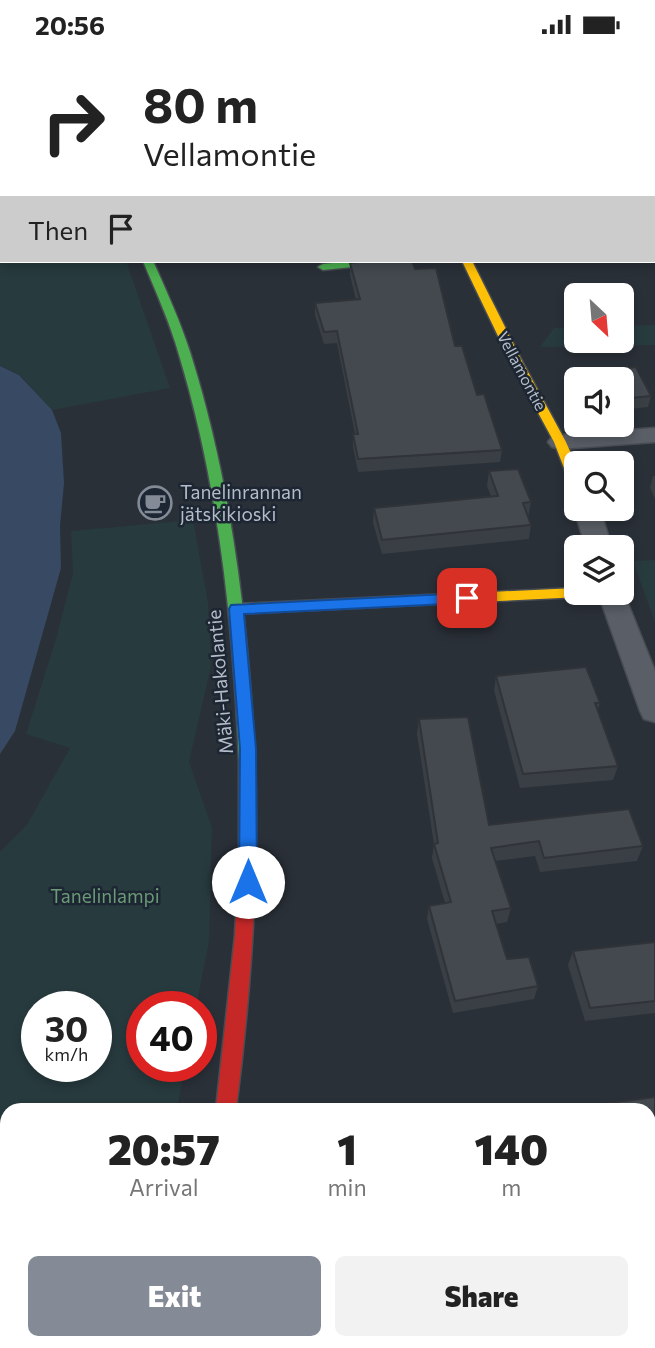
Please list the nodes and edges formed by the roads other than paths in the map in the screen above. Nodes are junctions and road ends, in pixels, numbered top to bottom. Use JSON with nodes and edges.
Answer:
{"nodes":[{"id":1,"x":149,"y":263,"type":"edge"},
{"id":2,"x":361,"y":263,"type":"edge"},
{"id":3,"x":468,"y":263,"type":"edge"},
{"id":4,"x":323,"y":267,"type":"dead end"},
{"id":5,"x":655,"y":435,"type":"edge"},
{"id":6,"x":560,"y":442,"type":"junction"},
{"id":7,"x":564,"y":452,"type":"edge"},
{"id":8,"x":564,"y":594,"type":"edge"},
{"id":9,"x":616,"y":605,"type":"edge"},
{"id":10,"x":236,"y":609,"type":"junction"},
{"id":11,"x":655,"y":711,"type":"edge"},
{"id":12,"x":227,"y":1103,"type":"edge"}],
"edges":[{"from":1,"to":10,"type":"street","name":"Mäki-Hakolantie"},
{"from":2,"to":4,"type":"street"},
{"from":3,"to":6,"type":"street","name":"Vellamontie"},
{"from":5,"to":6,"type":"street"},
{"from":6,"to":7,"type":"street","name":"Vellamontie"},
{"from":8,"to":10,"type":"street"},
{"from":9,"to":11,"type":"street"},
{"from":10,"to":12,"type":"street","name":"Mäki-Hakolantie"}]}
